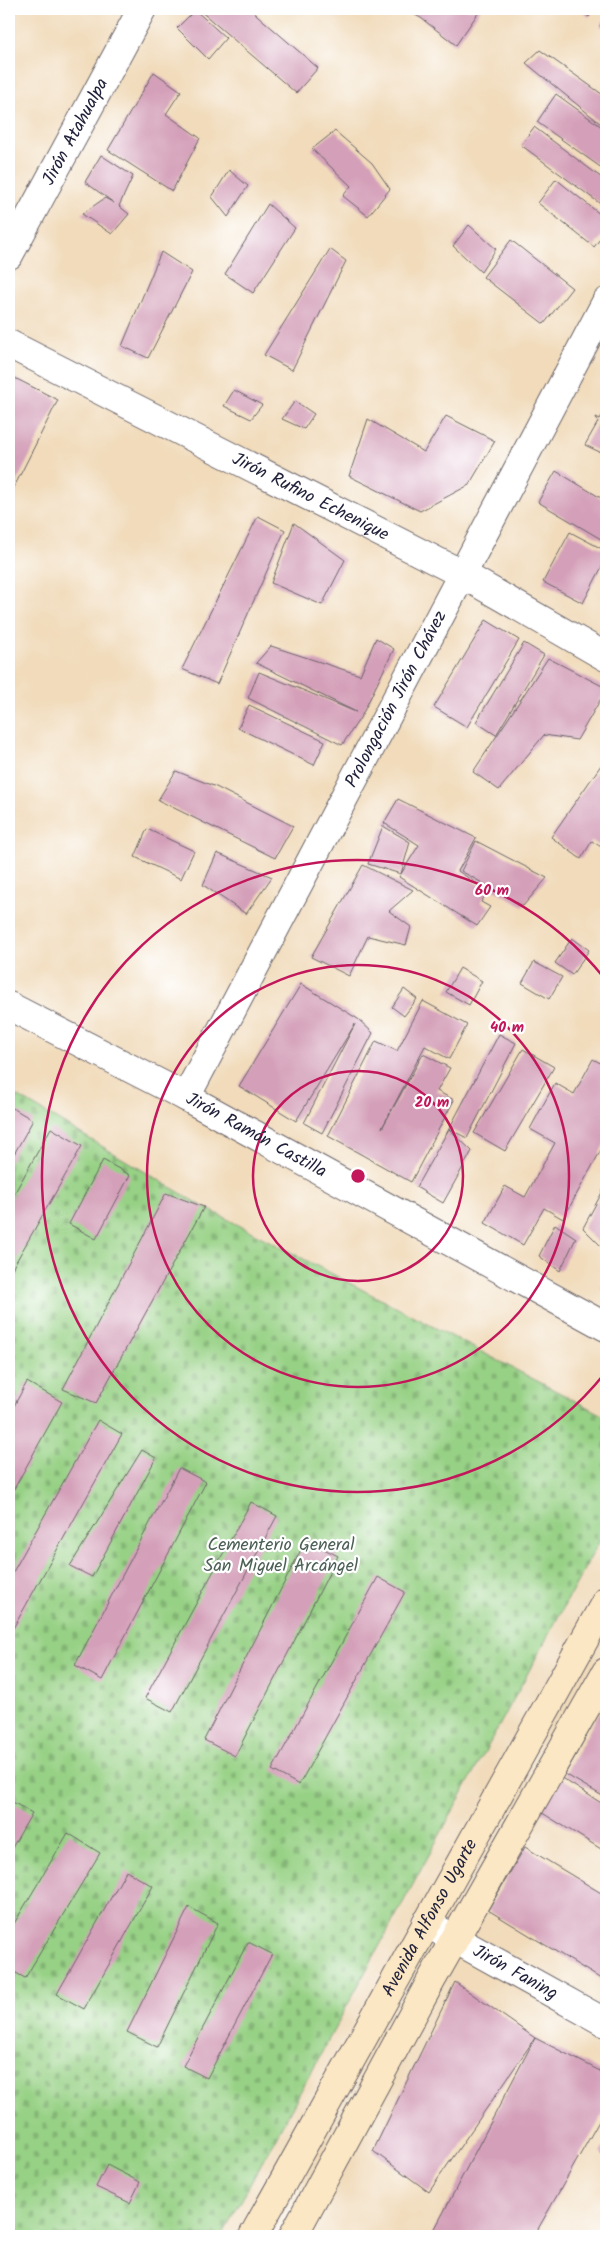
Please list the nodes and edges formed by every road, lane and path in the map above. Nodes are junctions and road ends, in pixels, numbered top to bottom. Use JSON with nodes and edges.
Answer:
{"nodes":[{"id":1,"x":142,"y":9,"type":"edge"},
{"id":2,"x":9,"y":255,"type":"edge"},
{"id":3,"x":606,"y":302,"type":"edge"},
{"id":4,"x":9,"y":344,"type":"edge"},
{"id":5,"x":462,"y":574,"type":"junction"},
{"id":6,"x":606,"y":657,"type":"edge"},
{"id":7,"x":9,"y":1006,"type":"edge"},
{"id":8,"x":186,"y":1097,"type":"junction"},
{"id":9,"x":606,"y":1327,"type":"edge"},
{"id":10,"x":606,"y":1601,"type":"edge"},
{"id":11,"x":606,"y":1672,"type":"edge"},
{"id":12,"x":426,"y":1923,"type":"junction"},
{"id":13,"x":456,"y":1938,"type":"junction"},
{"id":14,"x":606,"y":2023,"type":"edge"},
{"id":15,"x":253,"y":2236,"type":"edge"},
{"id":16,"x":293,"y":2236,"type":"edge"}],
"edges":[{"from":1,"to":2,"type":"street","name":"Jirón Atahualpa"},
{"from":3,"to":5,"type":"street","name":"Prolongación Jirón Chávez"},
{"from":4,"to":5,"type":"street","name":"Jirón Rufino Echenique"},
{"from":5,"to":6,"type":"street","name":"Jirón Rufino Echenique"},
{"from":5,"to":8,"type":"street","name":"Prolongación Jirón Chávez"},
{"from":7,"to":8,"type":"street","name":"Jirón Ramón Castilla"},
{"from":8,"to":9,"type":"street","name":"Jirón Ramón Castilla"},
{"from":10,"to":12,"type":"main road","name":"Avenida Alfonso Ugarte"},
{"from":11,"to":13,"type":"main road","name":"Avenida Alfonso Ugarte"},
{"from":12,"to":13,"type":"street","name":"Jirón Faning"},
{"from":12,"to":15,"type":"main road","name":"Avenida Alfonso Ugarte"},
{"from":13,"to":14,"type":"street","name":"Jirón Faning"},
{"from":13,"to":16,"type":"main road","name":"Avenida Alfonso Ugarte"}]}
